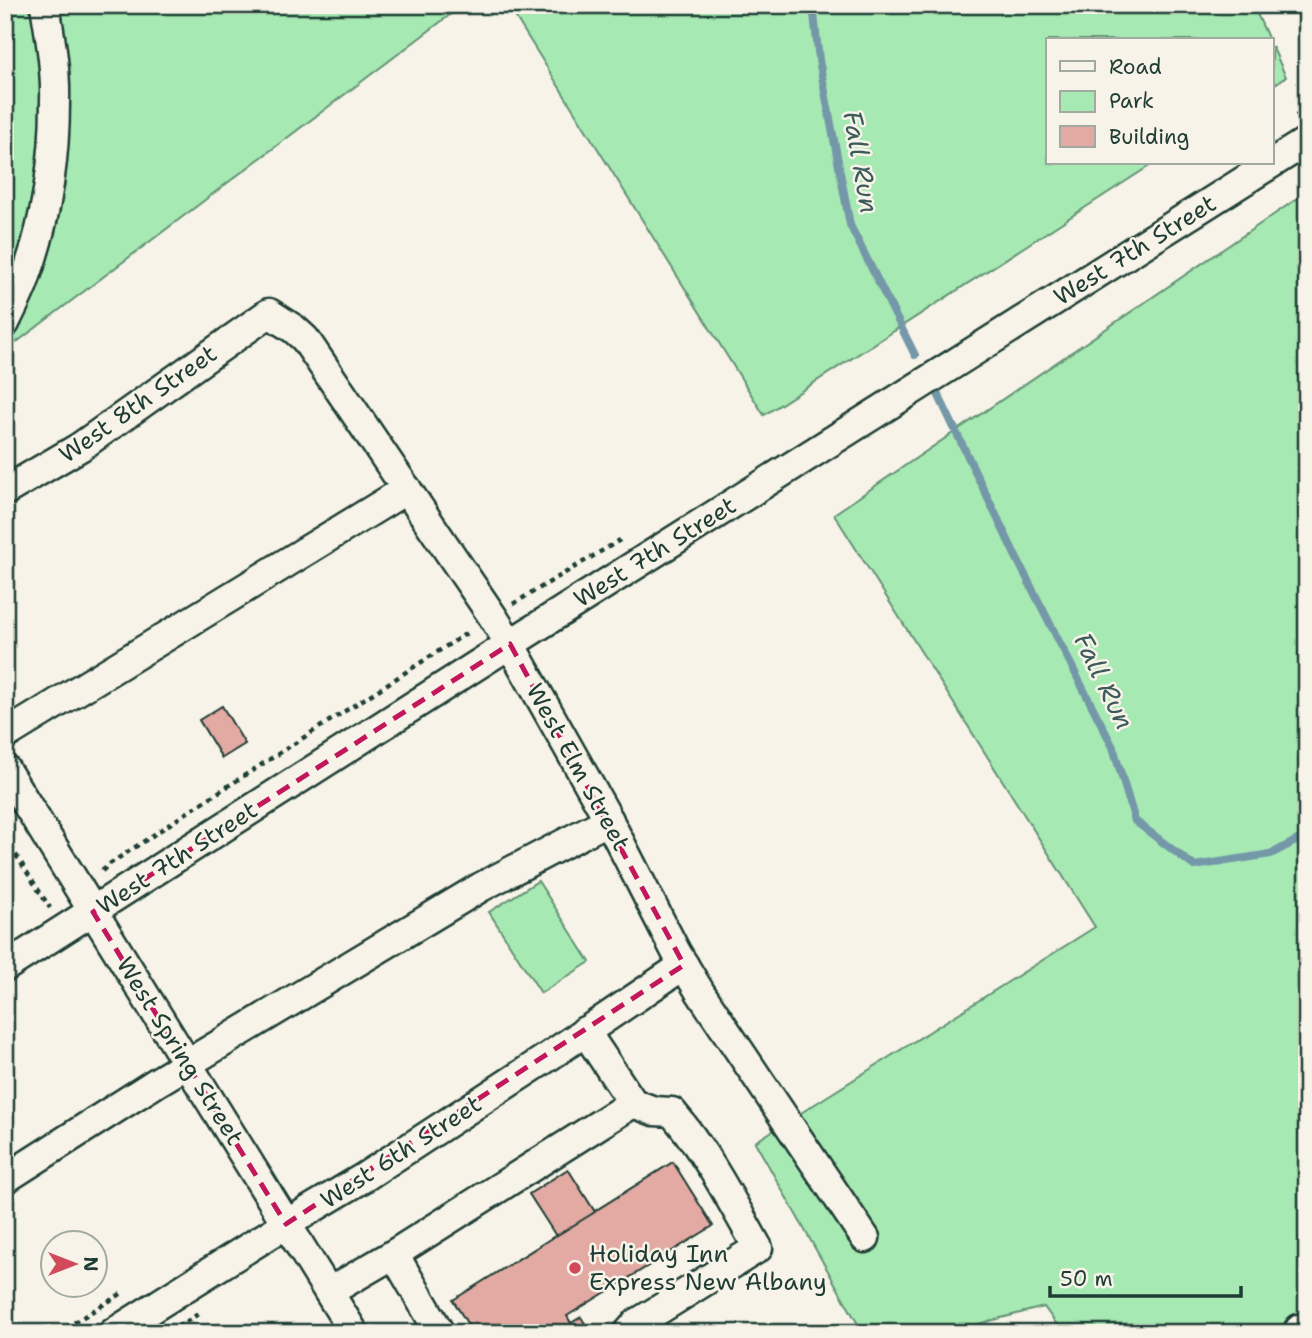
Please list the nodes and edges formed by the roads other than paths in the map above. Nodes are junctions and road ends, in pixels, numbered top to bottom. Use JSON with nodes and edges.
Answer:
{"nodes":[{"id":1,"x":45,"y":5,"type":"edge"},
{"id":2,"x":1307,"y":141,"type":"edge"},
{"id":3,"x":1274,"y":162,"type":"edge"},
{"id":4,"x":1271,"y":164,"type":"edge"},
{"id":5,"x":270,"y":313,"type":"joint"},
{"id":6,"x":5,"y":323,"type":"edge"},
{"id":7,"x":407,"y":489,"type":"junction"},
{"id":8,"x":5,"y":491,"type":"edge"},
{"id":9,"x":510,"y":644,"type":"junction"},
{"id":10,"x":5,"y":735,"type":"edge"},
{"id":11,"x":5,"y":769,"type":"edge"},
{"id":12,"x":609,"y":820,"type":"junction"},
{"id":13,"x":93,"y":912,"type":"junction"},
{"id":14,"x":684,"y":965,"type":"junction"},
{"id":15,"x":5,"y":967,"type":"edge"},
{"id":16,"x":585,"y":1031,"type":"junction"},
{"id":17,"x":188,"y":1064,"type":"junction"},
{"id":18,"x":633,"y":1103,"type":"junction"},
{"id":19,"x":5,"y":1180,"type":"edge"},
{"id":20,"x":286,"y":1224,"type":"junction"},
{"id":21,"x":866,"y":1238,"type":"dead end"},
{"id":22,"x":394,"y":1254,"type":"junction"},
{"id":23,"x":329,"y":1292,"type":"junction"},
{"id":24,"x":113,"y":1333,"type":"edge"},
{"id":25,"x":354,"y":1333,"type":"edge"},
{"id":26,"x":440,"y":1333,"type":"edge"},
{"id":27,"x":628,"y":1333,"type":"edge"}],
"edges":[{"from":1,"to":6,"type":"street"},
{"from":2,"to":3,"type":"street","name":"West 7th Street"},
{"from":4,"to":9,"type":"street","name":"West 7th Street"},
{"from":5,"to":7,"type":"street","name":"West Elm Street"},
{"from":5,"to":8,"type":"street","name":"West 8th Street"},
{"from":7,"to":9,"type":"street","name":"West Elm Street"},
{"from":7,"to":10,"type":"street"},
{"from":9,"to":12,"type":"street","name":"West Elm Street"},
{"from":9,"to":13,"type":"street","name":"West 7th Street"},
{"from":11,"to":13,"type":"street","name":"West Spring Street"},
{"from":12,"to":14,"type":"street","name":"West Elm Street"},
{"from":12,"to":17,"type":"street"},
{"from":13,"to":15,"type":"street","name":"West 7th Street"},
{"from":13,"to":17,"type":"street","name":"West Spring Street"},
{"from":14,"to":16,"type":"street","name":"West 6th Street"},
{"from":14,"to":21,"type":"street","name":"West Elm Street"},
{"from":16,"to":18,"type":"street"},
{"from":16,"to":20,"type":"street","name":"West 6th Street"},
{"from":17,"to":19,"type":"street"},
{"from":17,"to":20,"type":"street","name":"West Spring Street"},
{"from":18,"to":22,"type":"street"},
{"from":18,"to":27,"type":"street"},
{"from":20,"to":23,"type":"street","name":"West Spring Street"},
{"from":20,"to":24,"type":"street","name":"West 6th Street"},
{"from":22,"to":23,"type":"street"},
{"from":22,"to":26,"type":"street"},
{"from":23,"to":25,"type":"street","name":"West Spring Street"}]}
